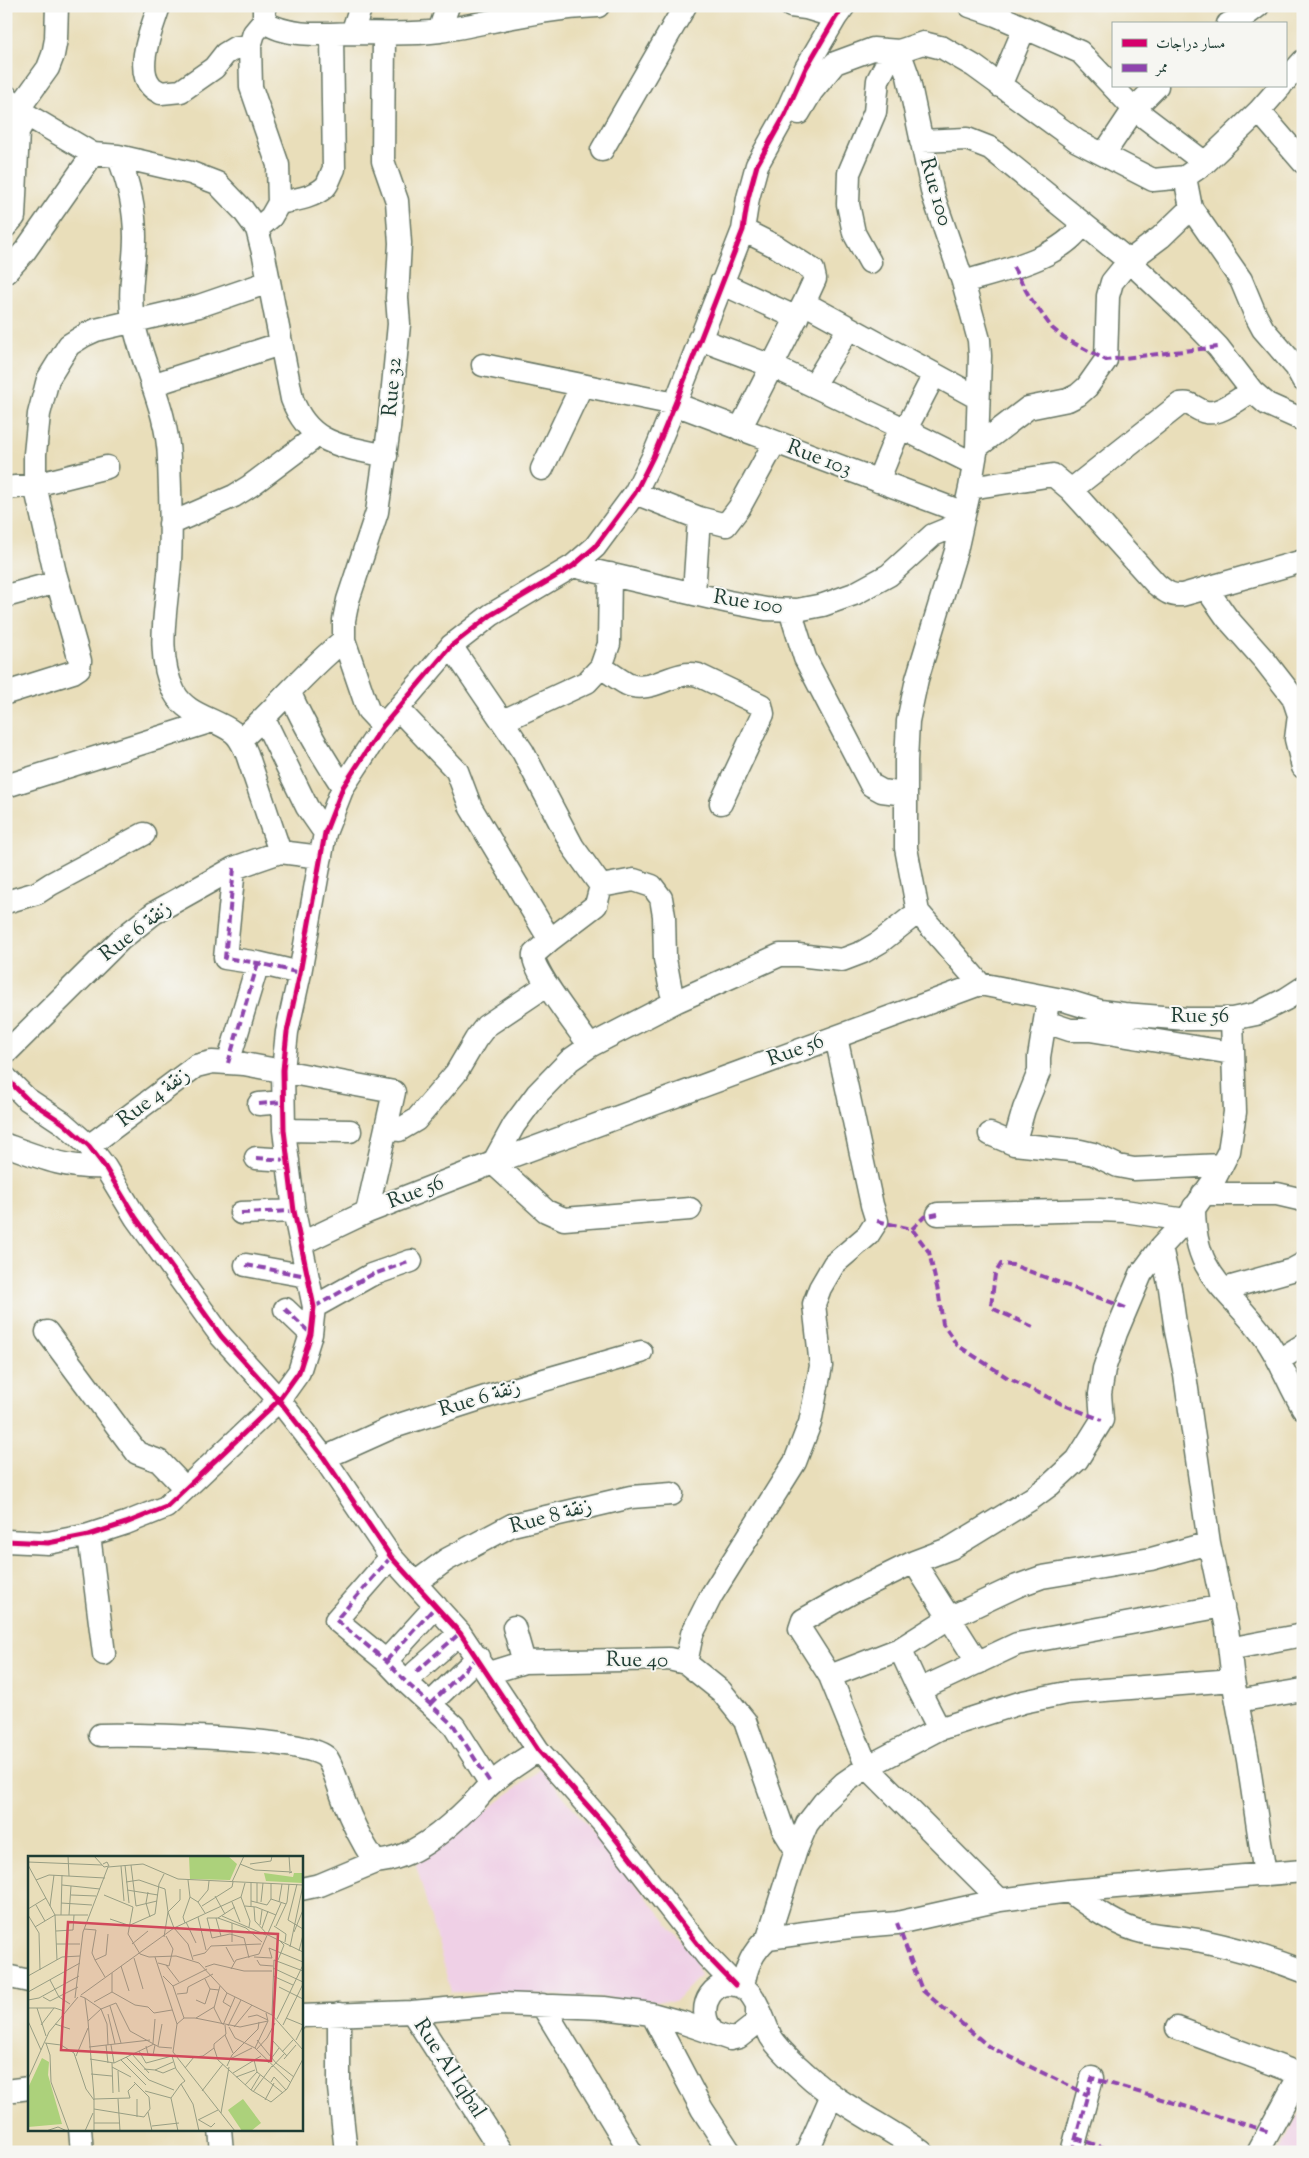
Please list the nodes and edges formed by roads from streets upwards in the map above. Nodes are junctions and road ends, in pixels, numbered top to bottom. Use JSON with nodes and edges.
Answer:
{"nodes":[{"id":1,"x":57,"y":6,"type":"edge"},
{"id":2,"x":159,"y":6,"type":"edge"},
{"id":3,"x":361,"y":6,"type":"edge"},
{"id":4,"x":448,"y":6,"type":"edge"},
{"id":5,"x":598,"y":6,"type":"edge"},
{"id":6,"x":685,"y":6,"type":"edge"},
{"id":7,"x":791,"y":6,"type":"edge"},
{"id":8,"x":1258,"y":6,"type":"edge"},
{"id":9,"x":974,"y":7,"type":"edge"},
{"id":10,"x":840,"y":12,"type":"edge"},
{"id":11,"x":264,"y":14,"type":"edge"},
{"id":12,"x":1233,"y":22,"type":"edge"},
{"id":13,"x":1024,"y":29,"type":"junction"},
{"id":14,"x":439,"y":31,"type":"junction"},
{"id":15,"x":342,"y":34,"type":"junction"},
{"id":16,"x":384,"y":34,"type":"junction"},
{"id":17,"x":250,"y":46,"type":"junction"},
{"id":18,"x":896,"y":51,"type":"junction"},
{"id":19,"x":1303,"y":61,"type":"edge"},
{"id":20,"x":1286,"y":80,"type":"edge"},
{"id":21,"x":1000,"y":86,"type":"junction"},
{"id":22,"x":1112,"y":86,"type":"edge"},
{"id":23,"x":1114,"y":88,"type":"edge"},
{"id":24,"x":1155,"y":88,"type":"edge"},
{"id":25,"x":1279,"y":88,"type":"edge"},
{"id":26,"x":14,"y":108,"type":"edge"},
{"id":27,"x":1134,"y":109,"type":"junction"},
{"id":28,"x":1259,"y":112,"type":"junction"},
{"id":29,"x":921,"y":141,"type":"junction"},
{"id":30,"x":602,"y":150,"type":"dead end"},
{"id":31,"x":93,"y":154,"type":"junction"},
{"id":32,"x":1104,"y":154,"type":"junction"},
{"id":33,"x":118,"y":156,"type":"junction"},
{"id":34,"x":1303,"y":162,"type":"edge"},
{"id":35,"x":1206,"y":163,"type":"junction"},
{"id":36,"x":757,"y":165,"type":"junction"},
{"id":37,"x":1185,"y":177,"type":"junction"},
{"id":38,"x":279,"y":203,"type":"junction"},
{"id":39,"x":1191,"y":208,"type":"junction"},
{"id":40,"x":1083,"y":224,"type":"junction"},
{"id":41,"x":6,"y":226,"type":"edge"},
{"id":42,"x":256,"y":229,"type":"junction"},
{"id":43,"x":742,"y":230,"type":"junction"},
{"id":44,"x":1129,"y":261,"type":"junction"},
{"id":45,"x":870,"y":262,"type":"dead end"},
{"id":46,"x":6,"y":272,"type":"edge"},
{"id":47,"x":269,"y":282,"type":"junction"},
{"id":48,"x":963,"y":282,"type":"junction"},
{"id":49,"x":722,"y":283,"type":"junction"},
{"id":50,"x":801,"y":310,"type":"junction"},
{"id":51,"x":134,"y":321,"type":"junction"},
{"id":52,"x":850,"y":328,"type":"junction"},
{"id":53,"x":699,"y":338,"type":"junction"},
{"id":54,"x":280,"y":344,"type":"junction"},
{"id":55,"x":483,"y":365,"type":"dead end"},
{"id":56,"x":772,"y":366,"type":"junction"},
{"id":57,"x":934,"y":375,"type":"junction"},
{"id":58,"x":1303,"y":380,"type":"edge"},
{"id":59,"x":152,"y":385,"type":"junction"},
{"id":60,"x":582,"y":385,"type":"junction"},
{"id":61,"x":814,"y":385,"type":"junction"},
{"id":62,"x":1252,"y":391,"type":"junction"},
{"id":63,"x":978,"y":398,"type":"junction"},
{"id":64,"x":675,"y":404,"type":"junction"},
{"id":65,"x":1303,"y":420,"type":"edge"},
{"id":66,"x":903,"y":428,"type":"junction"},
{"id":67,"x":740,"y":429,"type":"junction"},
{"id":68,"x":314,"y":434,"type":"junction"},
{"id":69,"x":775,"y":442,"type":"junction"},
{"id":70,"x":386,"y":456,"type":"junction"},
{"id":71,"x":976,"y":456,"type":"junction"},
{"id":72,"x":107,"y":467,"type":"dead end"},
{"id":73,"x":542,"y":469,"type":"dead end"},
{"id":74,"x":878,"y":481,"type":"junction"},
{"id":75,"x":35,"y":485,"type":"junction"},
{"id":76,"x":6,"y":488,"type":"edge"},
{"id":77,"x":970,"y":488,"type":"junction"},
{"id":78,"x":1071,"y":490,"type":"junction"},
{"id":79,"x":635,"y":493,"type":"junction"},
{"id":80,"x":699,"y":518,"type":"junction"},
{"id":81,"x":963,"y":518,"type":"junction"},
{"id":82,"x":170,"y":524,"type":"junction"},
{"id":83,"x":1303,"y":561,"type":"edge"},
{"id":84,"x":573,"y":566,"type":"junction"},
{"id":85,"x":610,"y":574,"type":"junction"},
{"id":86,"x":57,"y":582,"type":"junction"},
{"id":87,"x":1206,"y":588,"type":"junction"},
{"id":88,"x":694,"y":594,"type":"junction"},
{"id":89,"x":6,"y":596,"type":"edge"},
{"id":90,"x":790,"y":610,"type":"junction"},
{"id":91,"x":344,"y":640,"type":"junction"},
{"id":92,"x":451,"y":646,"type":"junction"},
{"id":93,"x":601,"y":667,"type":"junction"},
{"id":94,"x":290,"y":692,"type":"junction"},
{"id":95,"x":6,"y":693,"type":"edge"},
{"id":96,"x":398,"y":709,"type":"junction"},
{"id":97,"x":264,"y":719,"type":"junction"},
{"id":98,"x":212,"y":721,"type":"junction"},
{"id":99,"x":503,"y":721,"type":"junction"},
{"id":100,"x":384,"y":726,"type":"junction"},
{"id":101,"x":240,"y":740,"type":"junction"},
{"id":102,"x":1303,"y":767,"type":"edge"},
{"id":103,"x":6,"y":786,"type":"edge"},
{"id":104,"x":343,"y":787,"type":"junction"},
{"id":105,"x":905,"y":794,"type":"junction"},
{"id":106,"x":721,"y":803,"type":"dead end"},
{"id":107,"x":326,"y":833,"type":"junction"},
{"id":108,"x":144,"y":834,"type":"dead end"},
{"id":109,"x":280,"y":852,"type":"junction"},
{"id":110,"x":321,"y":857,"type":"junction"},
{"id":111,"x":234,"y":868,"type":"junction"},
{"id":112,"x":601,"y":886,"type":"junction"},
{"id":113,"x":6,"y":902,"type":"edge"},
{"id":114,"x":918,"y":912,"type":"junction"},
{"id":115,"x":550,"y":940,"type":"junction"},
{"id":116,"x":258,"y":963,"type":"junction"},
{"id":117,"x":300,"y":973,"type":"junction"},
{"id":118,"x":980,"y":984,"type":"junction"},
{"id":119,"x":547,"y":985,"type":"junction"},
{"id":120,"x":1302,"y":992,"type":"edge"},
{"id":121,"x":1049,"y":997,"type":"junction"},
{"id":122,"x":677,"y":1000,"type":"junction"},
{"id":123,"x":1232,"y":1019,"type":"junction"},
{"id":124,"x":1046,"y":1022,"type":"junction"},
{"id":125,"x":836,"y":1037,"type":"junction"},
{"id":126,"x":590,"y":1046,"type":"junction"},
{"id":127,"x":6,"y":1053,"type":"edge"},
{"id":128,"x":1232,"y":1053,"type":"junction"},
{"id":129,"x":228,"y":1063,"type":"junction"},
{"id":130,"x":283,"y":1070,"type":"junction"},
{"id":131,"x":6,"y":1078,"type":"edge"},
{"id":132,"x":394,"y":1092,"type":"junction"},
{"id":133,"x":283,"y":1102,"type":"junction"},
{"id":134,"x":259,"y":1104,"type":"dead end"},
{"id":135,"x":428,"y":1107,"type":"junction"},
{"id":136,"x":386,"y":1128,"type":"junction"},
{"id":137,"x":284,"y":1130,"type":"junction"},
{"id":138,"x":350,"y":1131,"type":"dead end"},
{"id":139,"x":990,"y":1134,"type":"dead end"},
{"id":140,"x":1014,"y":1144,"type":"junction"},
{"id":141,"x":6,"y":1145,"type":"edge"},
{"id":142,"x":89,"y":1146,"type":"junction"},
{"id":143,"x":256,"y":1158,"type":"dead end"},
{"id":144,"x":288,"y":1160,"type":"junction"},
{"id":145,"x":493,"y":1163,"type":"junction"},
{"id":146,"x":1222,"y":1165,"type":"junction"},
{"id":147,"x":105,"y":1167,"type":"junction"},
{"id":148,"x":1303,"y":1200,"type":"edge"},
{"id":149,"x":1194,"y":1207,"type":"junction"},
{"id":150,"x":690,"y":1208,"type":"dead end"},
{"id":151,"x":294,"y":1211,"type":"junction"},
{"id":152,"x":367,"y":1212,"type":"junction"},
{"id":153,"x":241,"y":1213,"type":"dead end"},
{"id":154,"x":938,"y":1214,"type":"dead end"},
{"id":155,"x":302,"y":1243,"type":"junction"},
{"id":156,"x":1161,"y":1247,"type":"junction"},
{"id":157,"x":411,"y":1262,"type":"dead end"},
{"id":158,"x":1303,"y":1264,"type":"edge"},
{"id":159,"x":246,"y":1265,"type":"dead end"},
{"id":160,"x":307,"y":1276,"type":"junction"},
{"id":161,"x":1224,"y":1289,"type":"junction"},
{"id":162,"x":314,"y":1307,"type":"junction"},
{"id":163,"x":285,"y":1309,"type":"dead end"},
{"id":164,"x":47,"y":1332,"type":"dead end"},
{"id":165,"x":311,"y":1334,"type":"junction"},
{"id":166,"x":1303,"y":1345,"type":"edge"},
{"id":167,"x":641,"y":1352,"type":"dead end"},
{"id":168,"x":1279,"y":1360,"type":"junction"},
{"id":169,"x":279,"y":1400,"type":"junction"},
{"id":170,"x":1303,"y":1408,"type":"edge"},
{"id":171,"x":324,"y":1458,"type":"junction"},
{"id":172,"x":185,"y":1488,"type":"junction"},
{"id":173,"x":672,"y":1494,"type":"dead end"},
{"id":174,"x":89,"y":1534,"type":"junction"},
{"id":175,"x":6,"y":1542,"type":"edge"},
{"id":176,"x":1209,"y":1543,"type":"junction"},
{"id":177,"x":391,"y":1557,"type":"junction"},
{"id":178,"x":914,"y":1562,"type":"junction"},
{"id":179,"x":415,"y":1583,"type":"junction"},
{"id":180,"x":436,"y":1606,"type":"junction"},
{"id":181,"x":1223,"y":1606,"type":"junction"},
{"id":182,"x":949,"y":1618,"type":"junction"},
{"id":183,"x":514,"y":1627,"type":"dead end"},
{"id":184,"x":460,"y":1633,"type":"junction"},
{"id":185,"x":1303,"y":1635,"type":"edge"},
{"id":186,"x":1230,"y":1647,"type":"junction"},
{"id":187,"x":900,"y":1649,"type":"junction"},
{"id":188,"x":104,"y":1654,"type":"dead end"},
{"id":189,"x":386,"y":1661,"type":"junction"},
{"id":190,"x":524,"y":1662,"type":"junction"},
{"id":191,"x":686,"y":1663,"type":"junction"},
{"id":192,"x":978,"y":1663,"type":"junction"},
{"id":193,"x":483,"y":1665,"type":"junction"},
{"id":194,"x":416,"y":1672,"type":"dead end"},
{"id":195,"x":830,"y":1676,"type":"junction"},
{"id":196,"x":919,"y":1690,"type":"junction"},
{"id":197,"x":1303,"y":1690,"type":"edge"},
{"id":198,"x":1235,"y":1691,"type":"junction"},
{"id":199,"x":430,"y":1704,"type":"junction"},
{"id":200,"x":940,"y":1729,"type":"junction"},
{"id":201,"x":100,"y":1735,"type":"dead end"},
{"id":202,"x":538,"y":1750,"type":"junction"},
{"id":203,"x":867,"y":1767,"type":"junction"},
{"id":204,"x":491,"y":1784,"type":"junction"},
{"id":205,"x":796,"y":1850,"type":"junction"},
{"id":206,"x":375,"y":1862,"type":"junction"},
{"id":207,"x":1303,"y":1871,"type":"edge"},
{"id":208,"x":1265,"y":1875,"type":"junction"},
{"id":209,"x":302,"y":1889,"type":"edge"},
{"id":210,"x":1069,"y":1891,"type":"junction"},
{"id":211,"x":1000,"y":1900,"type":"junction"},
{"id":212,"x":768,"y":1938,"type":"junction"},
{"id":213,"x":1303,"y":1971,"type":"edge"},
{"id":214,"x":6,"y":1976,"type":"edge"},
{"id":215,"x":28,"y":1981,"type":"edge"},
{"id":216,"x":732,"y":1987,"type":"junction"},
{"id":217,"x":542,"y":2005,"type":"junction"},
{"id":218,"x":704,"y":2009,"type":"junction"},
{"id":219,"x":757,"y":2009,"type":"junction"},
{"id":220,"x":412,"y":2012,"type":"junction"},
{"id":221,"x":339,"y":2014,"type":"junction"},
{"id":222,"x":652,"y":2014,"type":"junction"},
{"id":223,"x":302,"y":2016,"type":"edge"},
{"id":224,"x":681,"y":2022,"type":"junction"},
{"id":225,"x":1177,"y":2028,"type":"dead end"},
{"id":226,"x":714,"y":2033,"type":"junction"},
{"id":227,"x":747,"y":2033,"type":"junction"},
{"id":228,"x":772,"y":2039,"type":"junction"},
{"id":229,"x":1301,"y":2071,"type":"edge"},
{"id":230,"x":1092,"y":2078,"type":"dead end"},
{"id":231,"x":28,"y":2088,"type":"edge"},
{"id":232,"x":6,"y":2091,"type":"edge"},
{"id":233,"x":832,"y":2095,"type":"junction"},
{"id":234,"x":80,"y":2130,"type":"edge"},
{"id":235,"x":220,"y":2130,"type":"edge"},
{"id":236,"x":914,"y":2150,"type":"edge"},
{"id":237,"x":82,"y":2152,"type":"edge"},
{"id":238,"x":222,"y":2152,"type":"edge"},
{"id":239,"x":346,"y":2152,"type":"edge"},
{"id":240,"x":502,"y":2152,"type":"edge"},
{"id":241,"x":631,"y":2152,"type":"edge"},
{"id":242,"x":730,"y":2152,"type":"edge"},
{"id":243,"x":807,"y":2152,"type":"edge"},
{"id":244,"x":1072,"y":2152,"type":"edge"},
{"id":245,"x":1258,"y":2152,"type":"edge"}],
"edges":[{"from":1,"to":26,"type":"street"},
{"from":2,"to":17,"type":"street"},
{"from":3,"to":15,"type":"street"},
{"from":4,"to":14,"type":"street"},
{"from":5,"to":14,"type":"street"},
{"from":6,"to":30,"type":"street"},
{"from":7,"to":10,"type":"street"},
{"from":8,"to":12,"type":"street"},
{"from":9,"to":13,"type":"street"},
{"from":10,"to":36,"type":"street"},
{"from":11,"to":15,"type":"street"},
{"from":11,"to":17,"type":"street"},
{"from":13,"to":21,"type":"street"},
{"from":13,"to":22,"type":"street"},
{"from":14,"to":16,"type":"street"},
{"from":15,"to":16,"type":"street"},
{"from":15,"to":38,"type":"street"},
{"from":16,"to":70,"type":"street","name":"Rue 32"},
{"from":17,"to":38,"type":"street"},
{"from":18,"to":21,"type":"street"},
{"from":18,"to":29,"type":"street","name":"Rue 100"},
{"from":18,"to":36,"type":"street"},
{"from":18,"to":45,"type":"street"},
{"from":19,"to":20,"type":"street"},
{"from":21,"to":32,"type":"street"},
{"from":23,"to":27,"type":"street"},
{"from":24,"to":27,"type":"street"},
{"from":25,"to":28,"type":"street"},
{"from":26,"to":31,"type":"street"},
{"from":26,"to":41,"type":"street"},
{"from":27,"to":32,"type":"street"},
{"from":27,"to":35,"type":"street"},
{"from":28,"to":34,"type":"street"},
{"from":28,"to":35,"type":"street"},
{"from":29,"to":40,"type":"street"},
{"from":29,"to":48,"type":"street","name":"Rue 100"},
{"from":31,"to":33,"type":"street"},
{"from":31,"to":46,"type":"street"},
{"from":32,"to":37,"type":"street"},
{"from":33,"to":42,"type":"street"},
{"from":33,"to":51,"type":"street"},
{"from":35,"to":37,"type":"street"},
{"from":36,"to":43,"type":"street"},
{"from":37,"to":39,"type":"street"},
{"from":38,"to":42,"type":"street"},
{"from":39,"to":44,"type":"street"},
{"from":39,"to":58,"type":"street"},
{"from":40,"to":44,"type":"street"},
{"from":40,"to":48,"type":"street"},
{"from":42,"to":47,"type":"street"},
{"from":43,"to":49,"type":"street"},
{"from":43,"to":50,"type":"street"},
{"from":44,"to":62,"type":"street"},
{"from":44,"to":71,"type":"street"},
{"from":47,"to":51,"type":"street"},
{"from":47,"to":54,"type":"street"},
{"from":48,"to":63,"type":"street","name":"Rue 100"},
{"from":49,"to":50,"type":"street"},
{"from":49,"to":53,"type":"street"},
{"from":50,"to":52,"type":"street"},
{"from":50,"to":56,"type":"street"},
{"from":51,"to":59,"type":"street"},
{"from":51,"to":75,"type":"street"},
{"from":52,"to":57,"type":"street"},
{"from":52,"to":61,"type":"street"},
{"from":53,"to":56,"type":"street"},
{"from":53,"to":64,"type":"street"},
{"from":54,"to":59,"type":"street"},
{"from":54,"to":68,"type":"street"},
{"from":55,"to":60,"type":"street","name":"Rue 103"},
{"from":56,"to":61,"type":"street"},
{"from":56,"to":67,"type":"street"},
{"from":57,"to":63,"type":"street"},
{"from":57,"to":66,"type":"street"},
{"from":59,"to":82,"type":"street"},
{"from":60,"to":64,"type":"street","name":"Rue 103"},
{"from":60,"to":73,"type":"street"},
{"from":61,"to":66,"type":"street"},
{"from":62,"to":65,"type":"street"},
{"from":62,"to":78,"type":"street"},
{"from":63,"to":71,"type":"street","name":"Rue 100"},
{"from":64,"to":67,"type":"street","name":"Rue 103"},
{"from":64,"to":79,"type":"street"},
{"from":66,"to":71,"type":"street"},
{"from":66,"to":74,"type":"street"},
{"from":67,"to":69,"type":"street","name":"Rue 103"},
{"from":68,"to":70,"type":"street"},
{"from":68,"to":82,"type":"street"},
{"from":69,"to":74,"type":"street","name":"Rue 103"},
{"from":69,"to":80,"type":"street"},
{"from":70,"to":91,"type":"street","name":"Rue 32"},
{"from":71,"to":77,"type":"street","name":"Rue 100"},
{"from":72,"to":75,"type":"street"},
{"from":74,"to":81,"type":"street","name":"Rue 103"},
{"from":75,"to":76,"type":"street"},
{"from":75,"to":86,"type":"street"},
{"from":77,"to":78,"type":"street"},
{"from":77,"to":81,"type":"street","name":"Rue 100"},
{"from":78,"to":87,"type":"street"},
{"from":79,"to":80,"type":"street"},
{"from":79,"to":84,"type":"street"},
{"from":80,"to":88,"type":"street"},
{"from":81,"to":90,"type":"street","name":"Rue 100"},
{"from":81,"to":105,"type":"street","name":"Rue 100"},
{"from":82,"to":98,"type":"street"},
{"from":83,"to":87,"type":"street"},
{"from":84,"to":85,"type":"street","name":"Rue 100"},
{"from":84,"to":92,"type":"street"},
{"from":85,"to":88,"type":"street","name":"Rue 100"},
{"from":85,"to":93,"type":"street"},
{"from":86,"to":89,"type":"street"},
{"from":86,"to":95,"type":"street"},
{"from":87,"to":102,"type":"street"},
{"from":88,"to":90,"type":"street","name":"Rue 100"},
{"from":90,"to":105,"type":"street"},
{"from":91,"to":94,"type":"street"},
{"from":91,"to":100,"type":"street","name":"Rue 32"},
{"from":92,"to":96,"type":"street"},
{"from":92,"to":99,"type":"street"},
{"from":93,"to":99,"type":"street"},
{"from":93,"to":106,"type":"street"},
{"from":94,"to":97,"type":"street"},
{"from":94,"to":104,"type":"street"},
{"from":96,"to":100,"type":"street"},
{"from":96,"to":115,"type":"street"},
{"from":97,"to":101,"type":"street"},
{"from":97,"to":107,"type":"street"},
{"from":98,"to":101,"type":"street"},
{"from":98,"to":103,"type":"street"},
{"from":99,"to":112,"type":"street"},
{"from":100,"to":104,"type":"street"},
{"from":101,"to":109,"type":"street"},
{"from":104,"to":107,"type":"street"},
{"from":105,"to":114,"type":"street","name":"Rue 100"},
{"from":107,"to":110,"type":"street"},
{"from":108,"to":113,"type":"street"},
{"from":109,"to":110,"type":"street","name":"Rue 6 زنقة"},
{"from":109,"to":111,"type":"street","name":"Rue 6 زنقة"},
{"from":110,"to":117,"type":"street"},
{"from":111,"to":116,"type":"street"},
{"from":111,"to":127,"type":"street","name":"Rue 6 زنقة"},
{"from":112,"to":115,"type":"street"},
{"from":112,"to":122,"type":"street"},
{"from":114,"to":118,"type":"street"},
{"from":114,"to":122,"type":"street"},
{"from":115,"to":119,"type":"street"},
{"from":116,"to":117,"type":"street"},
{"from":116,"to":129,"type":"street"},
{"from":117,"to":130,"type":"street"},
{"from":118,"to":121,"type":"street","name":"Rue 56"},
{"from":118,"to":125,"type":"street","name":"Rue 56"},
{"from":119,"to":126,"type":"street"},
{"from":119,"to":135,"type":"street"},
{"from":120,"to":123,"type":"street","name":"Rue 56"},
{"from":121,"to":123,"type":"street","name":"Rue 56"},
{"from":121,"to":124,"type":"street"},
{"from":122,"to":126,"type":"street"},
{"from":123,"to":128,"type":"street"},
{"from":124,"to":128,"type":"street"},
{"from":124,"to":140,"type":"street"},
{"from":125,"to":145,"type":"street","name":"Rue 56"},
{"from":125,"to":191,"type":"street"},
{"from":126,"to":145,"type":"street"},
{"from":128,"to":146,"type":"street"},
{"from":129,"to":130,"type":"street","name":"Rue 4 زنقة"},
{"from":129,"to":142,"type":"street","name":"Rue 4 زنقة"},
{"from":130,"to":132,"type":"street","name":"Rue 4 زنقة"},
{"from":130,"to":133,"type":"street"},
{"from":131,"to":142,"type":"street"},
{"from":132,"to":135,"type":"street","name":"Rue 4 زنقة"},
{"from":132,"to":136,"type":"street"},
{"from":133,"to":134,"type":"street"},
{"from":133,"to":137,"type":"street"},
{"from":135,"to":136,"type":"street"},
{"from":136,"to":152,"type":"street"},
{"from":137,"to":138,"type":"street"},
{"from":137,"to":144,"type":"street"},
{"from":139,"to":140,"type":"street"},
{"from":140,"to":146,"type":"street"},
{"from":141,"to":147,"type":"street"},
{"from":142,"to":147,"type":"street"},
{"from":143,"to":144,"type":"street"},
{"from":144,"to":151,"type":"street"},
{"from":145,"to":150,"type":"street"},
{"from":145,"to":152,"type":"street","name":"Rue 56"},
{"from":146,"to":149,"type":"street"},
{"from":147,"to":169,"type":"street"},
{"from":148,"to":149,"type":"street"},
{"from":149,"to":154,"type":"street"},
{"from":149,"to":156,"type":"street"},
{"from":149,"to":161,"type":"street"},
{"from":151,"to":153,"type":"street"},
{"from":151,"to":155,"type":"street"},
{"from":152,"to":155,"type":"street","name":"Rue 56"},
{"from":155,"to":160,"type":"street"},
{"from":156,"to":176,"type":"street"},
{"from":156,"to":178,"type":"street"},
{"from":157,"to":162,"type":"street"},
{"from":158,"to":161,"type":"street"},
{"from":159,"to":160,"type":"street"},
{"from":160,"to":162,"type":"street"},
{"from":161,"to":168,"type":"street"},
{"from":162,"to":165,"type":"street"},
{"from":163,"to":165,"type":"street"},
{"from":164,"to":172,"type":"street"},
{"from":165,"to":169,"type":"street"},
{"from":166,"to":168,"type":"street"},
{"from":167,"to":171,"type":"street","name":"Rue 6 زنقة"},
{"from":168,"to":170,"type":"street"},
{"from":169,"to":171,"type":"street"},
{"from":169,"to":172,"type":"street"},
{"from":171,"to":177,"type":"street"},
{"from":172,"to":174,"type":"street"},
{"from":173,"to":179,"type":"street","name":"Rue 8 زنقة"},
{"from":174,"to":175,"type":"street"},
{"from":174,"to":188,"type":"street"},
{"from":176,"to":181,"type":"street"},
{"from":176,"to":182,"type":"street"},
{"from":177,"to":179,"type":"street"},
{"from":177,"to":189,"type":"street"},
{"from":178,"to":182,"type":"street"},
{"from":178,"to":195,"type":"street"},
{"from":179,"to":180,"type":"street"},
{"from":180,"to":184,"type":"street"},
{"from":180,"to":189,"type":"street"},
{"from":181,"to":186,"type":"street"},
{"from":181,"to":192,"type":"street"},
{"from":182,"to":187,"type":"street"},
{"from":182,"to":192,"type":"street"},
{"from":183,"to":190,"type":"street"},
{"from":184,"to":193,"type":"street"},
{"from":184,"to":194,"type":"street"},
{"from":185,"to":186,"type":"street"},
{"from":186,"to":198,"type":"street"},
{"from":187,"to":195,"type":"street"},
{"from":187,"to":196,"type":"street"},
{"from":189,"to":199,"type":"street"},
{"from":190,"to":191,"type":"street","name":"Rue 40"},
{"from":190,"to":193,"type":"street","name":"Rue 40"},
{"from":191,"to":205,"type":"street","name":"Rue 40"},
{"from":192,"to":196,"type":"street"},
{"from":193,"to":199,"type":"street"},
{"from":193,"to":202,"type":"street"},
{"from":195,"to":203,"type":"street"},
{"from":196,"to":200,"type":"street"},
{"from":197,"to":198,"type":"street"},
{"from":198,"to":200,"type":"street"},
{"from":198,"to":208,"type":"street"},
{"from":199,"to":204,"type":"street"},
{"from":200,"to":203,"type":"street"},
{"from":201,"to":206,"type":"street"},
{"from":202,"to":204,"type":"street"},
{"from":202,"to":216,"type":"street"},
{"from":203,"to":205,"type":"street"},
{"from":203,"to":211,"type":"street"},
{"from":204,"to":206,"type":"street"},
{"from":205,"to":212,"type":"street"},
{"from":206,"to":209,"type":"street"},
{"from":207,"to":208,"type":"street"},
{"from":208,"to":210,"type":"street"},
{"from":210,"to":211,"type":"street"},
{"from":210,"to":213,"type":"street"},
{"from":211,"to":212,"type":"street"},
{"from":212,"to":216,"type":"street"},
{"from":214,"to":215,"type":"street"},
{"from":216,"to":218,"type":"street"},
{"from":216,"to":219,"type":"street"},
{"from":217,"to":220,"type":"street"},
{"from":217,"to":222,"type":"street"},
{"from":217,"to":241,"type":"street"},
{"from":218,"to":224,"type":"street"},
{"from":218,"to":226,"type":"street"},
{"from":219,"to":227,"type":"street"},
{"from":219,"to":228,"type":"street"},
{"from":220,"to":221,"type":"street"},
{"from":220,"to":240,"type":"street","name":"Rue Al Iqbal"},
{"from":221,"to":223,"type":"street"},
{"from":221,"to":239,"type":"street"},
{"from":222,"to":224,"type":"street"},
{"from":222,"to":242,"type":"street"},
{"from":224,"to":226,"type":"street"},
{"from":225,"to":229,"type":"street"},
{"from":226,"to":227,"type":"street"},
{"from":227,"to":228,"type":"street"},
{"from":228,"to":233,"type":"street"},
{"from":229,"to":245,"type":"street"},
{"from":230,"to":244,"type":"street"},
{"from":231,"to":232,"type":"street"},
{"from":233,"to":236,"type":"street"},
{"from":233,"to":243,"type":"street"},
{"from":234,"to":237,"type":"street"},
{"from":235,"to":238,"type":"street"}]}
